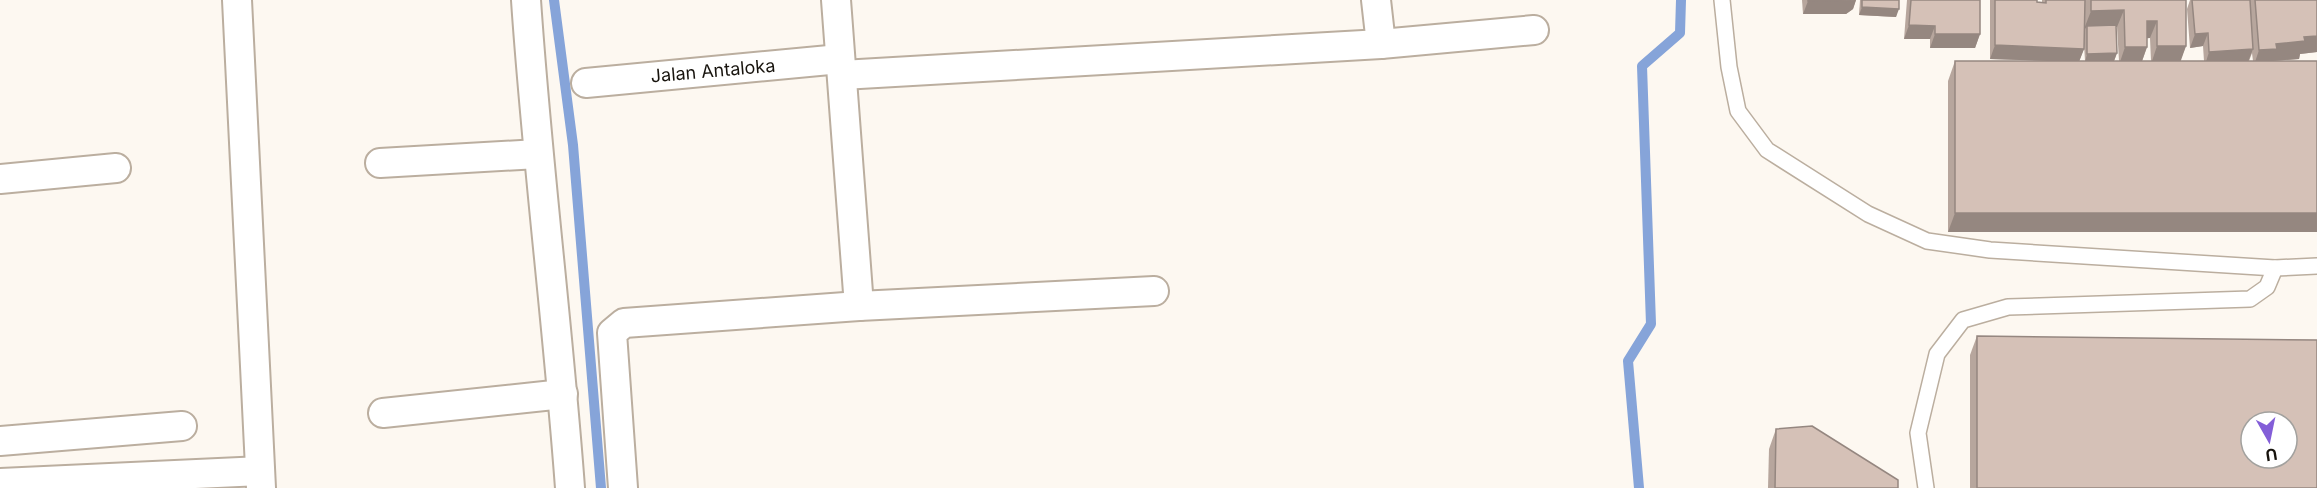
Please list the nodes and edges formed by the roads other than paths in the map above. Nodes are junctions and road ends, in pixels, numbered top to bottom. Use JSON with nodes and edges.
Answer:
{"nodes":[{"id":1,"x":237,"y":0,"type":"edge"},
{"id":2,"x":526,"y":0,"type":"edge"},
{"id":3,"x":836,"y":0,"type":"edge"},
{"id":4,"x":1376,"y":0,"type":"edge"},
{"id":5,"x":1722,"y":0,"type":"edge"},
{"id":6,"x":1534,"y":30,"type":"dead end"},
{"id":7,"x":1381,"y":44,"type":"junction"},
{"id":8,"x":841,"y":67,"type":"junction"},
{"id":9,"x":586,"y":83,"type":"dead end"},
{"id":10,"x":538,"y":154,"type":"junction"},
{"id":11,"x":380,"y":164,"type":"dead end"},
{"id":12,"x":116,"y":168,"type":"dead end"},
{"id":13,"x":0,"y":179,"type":"edge"},
{"id":14,"x":2317,"y":266,"type":"edge"},
{"id":15,"x":2275,"y":268,"type":"junction"},
{"id":16,"x":1154,"y":291,"type":"dead end"},
{"id":17,"x":859,"y":306,"type":"junction"},
{"id":18,"x":563,"y":394,"type":"junction"},
{"id":19,"x":383,"y":413,"type":"dead end"},
{"id":20,"x":182,"y":426,"type":"dead end"},
{"id":21,"x":0,"y":441,"type":"edge"},
{"id":22,"x":260,"y":480,"type":"edge"},
{"id":23,"x":0,"y":483,"type":"edge"},
{"id":24,"x":570,"y":488,"type":"edge"},
{"id":25,"x":623,"y":488,"type":"edge"},
{"id":26,"x":1926,"y":488,"type":"edge"}],
"edges":[{"from":1,"to":22,"type":"street"},
{"from":2,"to":10,"type":"street"},
{"from":3,"to":8,"type":"street"},
{"from":4,"to":7,"type":"street"},
{"from":5,"to":15,"type":"lane"},
{"from":6,"to":7,"type":"street","name":"Jalan Antaloka"},
{"from":7,"to":8,"type":"street","name":"Jalan Antaloka"},
{"from":8,"to":9,"type":"street","name":"Jalan Antaloka"},
{"from":8,"to":17,"type":"street"},
{"from":10,"to":11,"type":"street"},
{"from":10,"to":18,"type":"street"},
{"from":12,"to":13,"type":"street"},
{"from":14,"to":15,"type":"lane"},
{"from":15,"to":26,"type":"lane"},
{"from":16,"to":17,"type":"street"},
{"from":17,"to":25,"type":"street"},
{"from":18,"to":19,"type":"street"},
{"from":18,"to":24,"type":"street"},
{"from":20,"to":21,"type":"street"},
{"from":22,"to":23,"type":"street"}]}
